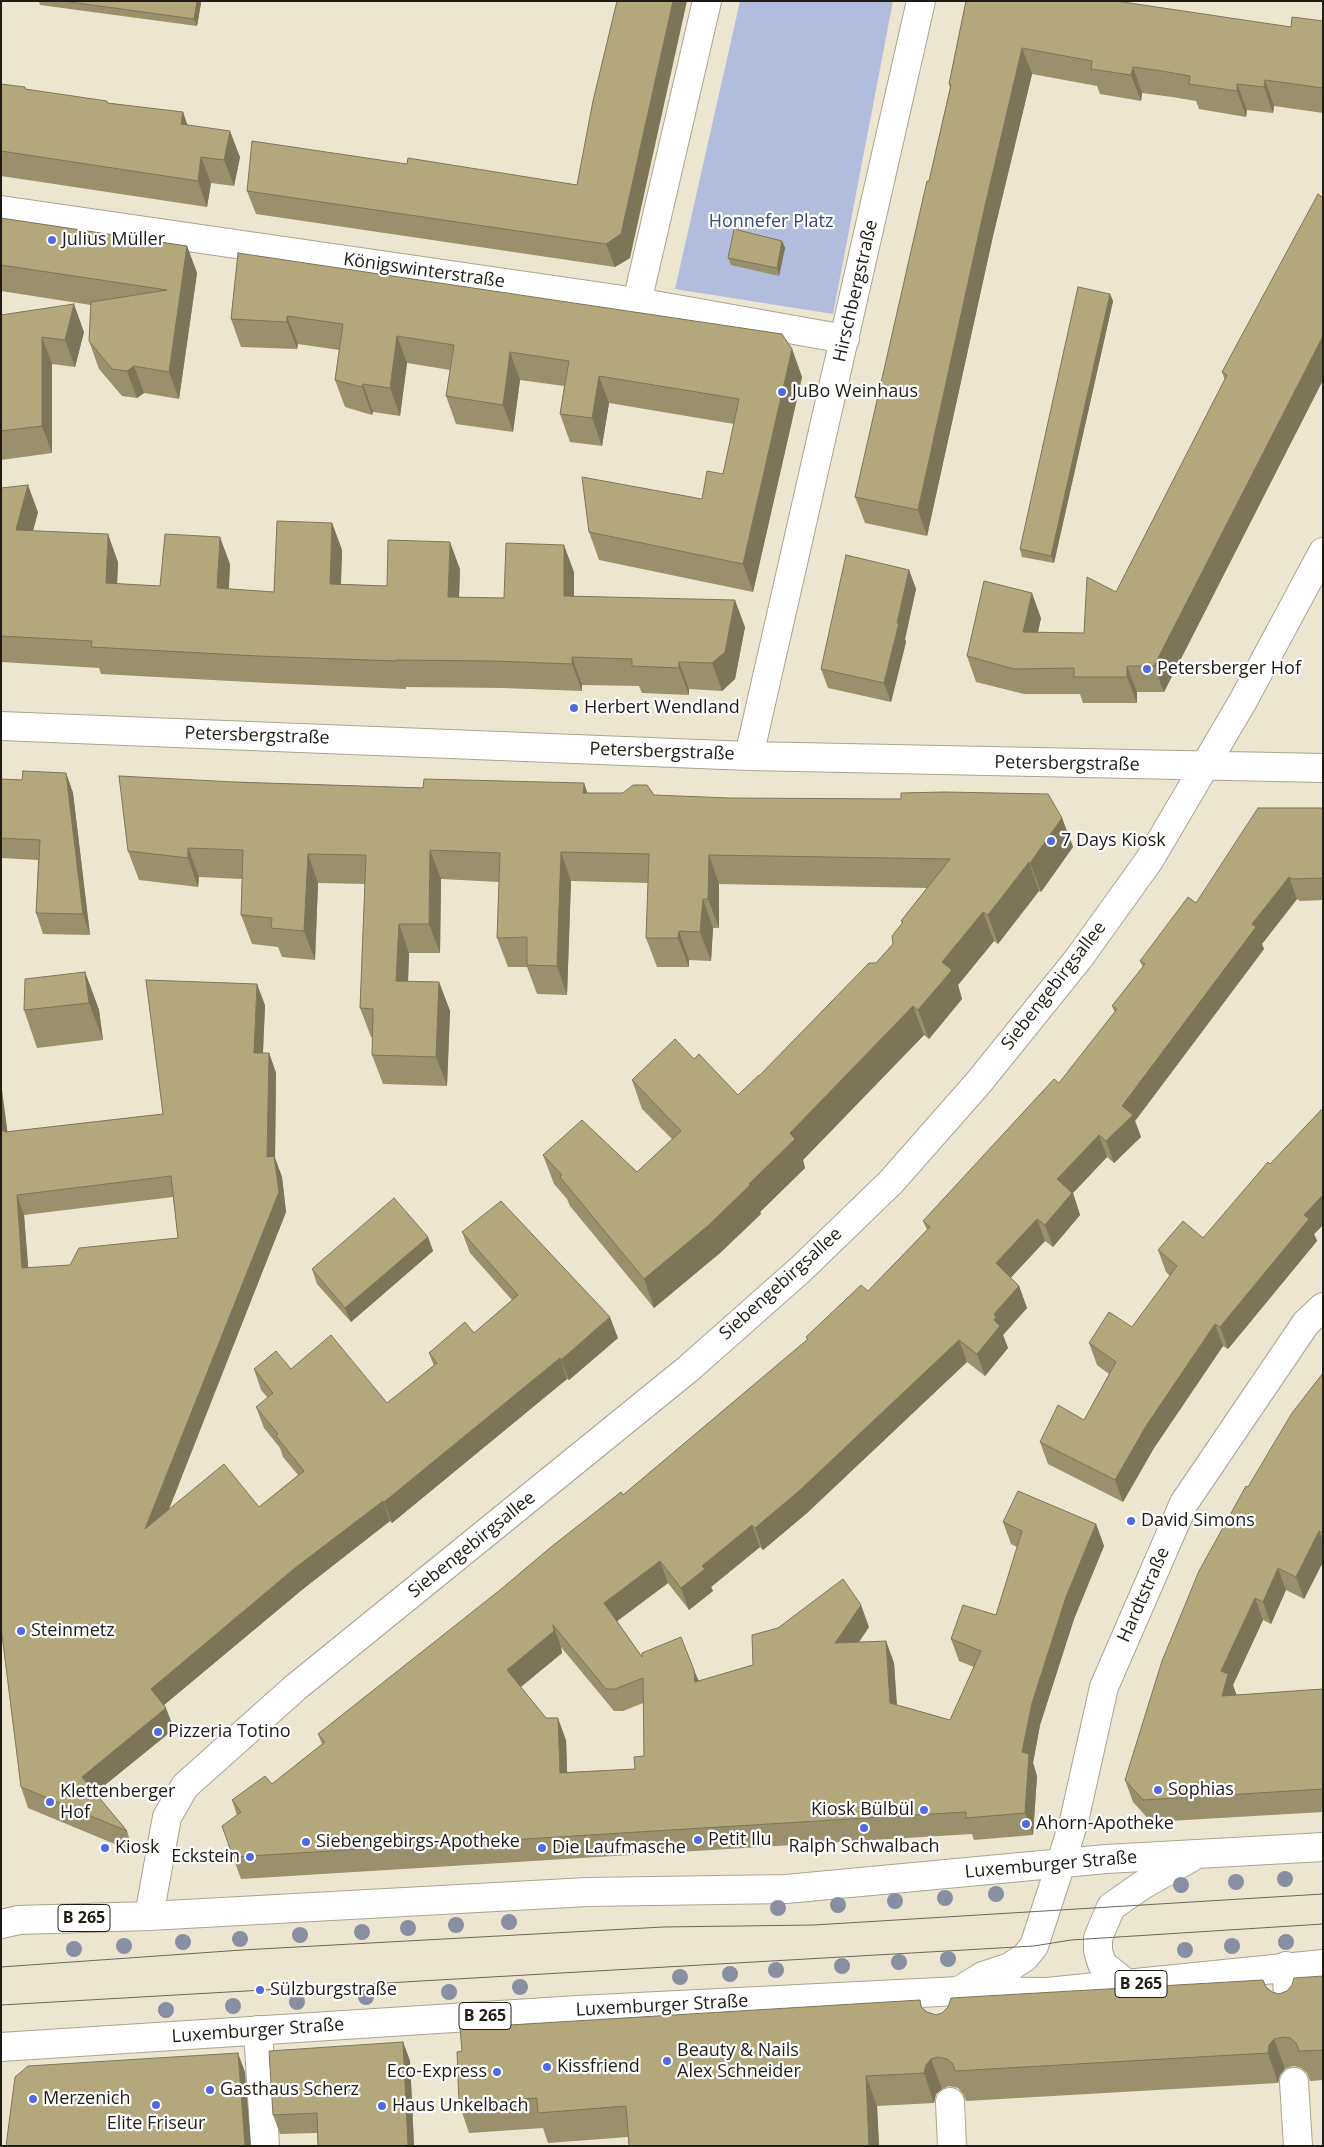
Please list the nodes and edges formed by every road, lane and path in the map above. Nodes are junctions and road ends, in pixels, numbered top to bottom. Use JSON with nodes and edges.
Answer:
{"nodes":[{"id":1,"x":707,"y":1,"type":"edge"},
{"id":2,"x":921,"y":1,"type":"edge"},
{"id":3,"x":1,"y":210,"type":"edge"},
{"id":4,"x":637,"y":302,"type":"junction"},
{"id":5,"x":845,"y":338,"type":"junction"},
{"id":6,"x":1323,"y":552,"type":"edge"},
{"id":7,"x":1,"y":726,"type":"edge"},
{"id":8,"x":749,"y":756,"type":"junction"},
{"id":9,"x":1205,"y":767,"type":"junction"},
{"id":10,"x":1323,"y":768,"type":"edge"},
{"id":11,"x":1323,"y":1307,"type":"edge"},
{"id":12,"x":1323,"y":1847,"type":"edge"},
{"id":13,"x":1197,"y":1853,"type":"junction"},
{"id":14,"x":1061,"y":1863,"type":"junction"},
{"id":15,"x":149,"y":1916,"type":"junction"},
{"id":16,"x":1,"y":1924,"type":"edge"},
{"id":17,"x":1323,"y":1964,"type":"edge"},
{"id":18,"x":1286,"y":1966,"type":"junction"},
{"id":19,"x":1128,"y":1985,"type":"junction"},
{"id":20,"x":952,"y":1992,"type":"junction"},
{"id":21,"x":1289,"y":2008,"type":"edge"},
{"id":22,"x":946,"y":2020,"type":"edge"},
{"id":23,"x":258,"y":2030,"type":"junction"},
{"id":24,"x":1,"y":2047,"type":"edge"},
{"id":25,"x":1294,"y":2082,"type":"dead end"},
{"id":26,"x":950,"y":2102,"type":"dead end"},
{"id":27,"x":265,"y":2146,"type":"edge"},
{"id":28,"x":952,"y":2146,"type":"edge"},
{"id":29,"x":1298,"y":2146,"type":"edge"}],
"edges":[{"from":1,"to":4,"type":"street"},
{"from":2,"to":5,"type":"street","name":"Hirschbergstraße"},
{"from":3,"to":4,"type":"street","name":"Königswinterstraße"},
{"from":4,"to":5,"type":"street","name":"Königswinterstraße"},
{"from":5,"to":8,"type":"street","name":"Hirschbergstraße"},
{"from":6,"to":9,"type":"street","name":"Siebengebirgsallee"},
{"from":7,"to":8,"type":"street","name":"Petersbergstraße"},
{"from":8,"to":9,"type":"street","name":"Petersbergstraße"},
{"from":9,"to":10,"type":"street","name":"Petersbergstraße"},
{"from":9,"to":15,"type":"street","name":"Siebengebirgsallee"},
{"from":11,"to":14,"type":"street","name":"Hardtstraße"},
{"from":12,"to":13,"type":"street","name":"Luxemburger Straße","number":"B 265"},
{"from":13,"to":14,"type":"street","name":"Luxemburger Straße","number":"B 265"},
{"from":13,"to":19,"type":"street"},
{"from":14,"to":15,"type":"street","name":"Luxemburger Straße","number":"B 265"},
{"from":14,"to":20,"type":"street","name":"Hardtstraße"},
{"from":15,"to":16,"type":"street","name":"Luxemburger Straße","number":"B 265"},
{"from":17,"to":18,"type":"street","name":"Luxemburger Straße","number":"B 265"},
{"from":18,"to":19,"type":"street","name":"Luxemburger Straße","number":"B 265"},
{"from":18,"to":21,"type":"street"},
{"from":19,"to":20,"type":"street","name":"Luxemburger Straße","number":"B 265"},
{"from":20,"to":22,"type":"street"},
{"from":20,"to":23,"type":"street","name":"Luxemburger Straße","number":"B 265"},
{"from":23,"to":24,"type":"street","name":"Luxemburger Straße","number":"B 265"},
{"from":23,"to":27,"type":"street"},
{"from":25,"to":29,"type":"street"},
{"from":26,"to":28,"type":"street"}]}
